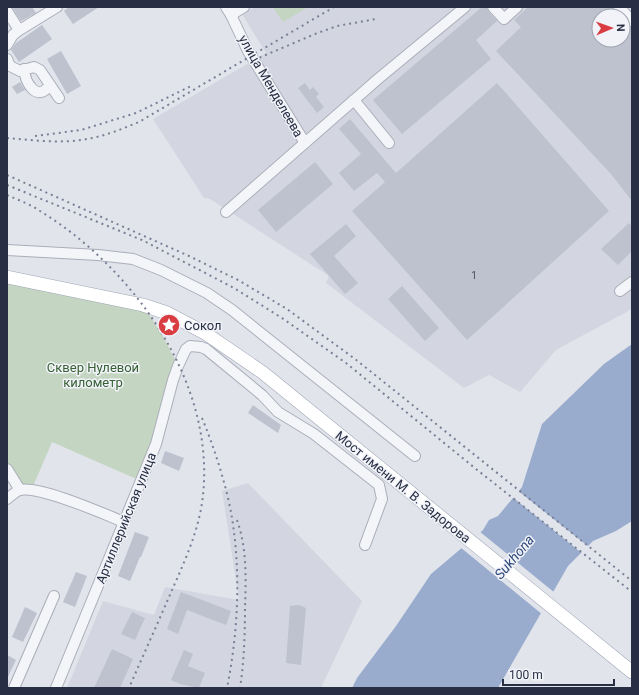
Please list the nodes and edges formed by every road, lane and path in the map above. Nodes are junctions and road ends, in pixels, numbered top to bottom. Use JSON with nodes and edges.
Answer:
{"nodes":[{"id":1,"x":57,"y":7,"type":"edge"},
{"id":2,"x":244,"y":7,"type":"edge"},
{"id":3,"x":465,"y":7,"type":"edge"},
{"id":4,"x":493,"y":7,"type":"edge"},
{"id":5,"x":517,"y":7,"type":"edge"},
{"id":6,"x":619,"y":7,"type":"edge"},
{"id":7,"x":7,"y":11,"type":"edge"},
{"id":8,"x":229,"y":11,"type":"edge"},
{"id":9,"x":632,"y":21,"type":"edge"},
{"id":10,"x":19,"y":30,"type":"junction"},
{"id":11,"x":7,"y":45,"type":"edge"},
{"id":12,"x":7,"y":59,"type":"edge"},
{"id":13,"x":24,"y":69,"type":"junction"},
{"id":14,"x":50,"y":85,"type":"junction"},
{"id":15,"x":59,"y":98,"type":"dead end"},
{"id":16,"x":354,"y":100,"type":"junction"},
{"id":17,"x":389,"y":142,"type":"dead end"},
{"id":18,"x":305,"y":143,"type":"junction"},
{"id":19,"x":226,"y":212,"type":"dead end"},
{"id":20,"x":7,"y":250,"type":"edge"},
{"id":21,"x":7,"y":277,"type":"edge"},
{"id":22,"x":632,"y":282,"type":"edge"},
{"id":23,"x":620,"y":291,"type":"dead end"},
{"id":24,"x":415,"y":456,"type":"dead end"},
{"id":25,"x":7,"y":469,"type":"edge"},
{"id":26,"x":20,"y":490,"type":"junction"},
{"id":27,"x":7,"y":498,"type":"edge"},
{"id":28,"x":124,"y":522,"type":"junction"},
{"id":29,"x":365,"y":545,"type":"dead end"},
{"id":30,"x":54,"y":596,"type":"dead end"},
{"id":31,"x":632,"y":672,"type":"edge"},
{"id":32,"x":14,"y":688,"type":"edge"},
{"id":33,"x":56,"y":688,"type":"edge"}],
"edges":[{"from":1,"to":10,"type":"street"},
{"from":2,"to":8,"type":"street"},
{"from":3,"to":16,"type":"street"},
{"from":4,"to":5,"type":"street"},
{"from":6,"to":9,"type":"street"},
{"from":7,"to":10,"type":"street"},
{"from":8,"to":18,"type":"street","name":"улица Менделеева"},
{"from":10,"to":11,"type":"street"},
{"from":12,"to":13,"type":"street"},
{"from":13,"to":14,"type":"street"},
{"from":13,"to":14,"type":"street"},
{"from":14,"to":15,"type":"street"},
{"from":16,"to":17,"type":"street"},
{"from":16,"to":18,"type":"street"},
{"from":18,"to":19,"type":"street"},
{"from":20,"to":24,"type":"street"},
{"from":21,"to":31,"type":"main road","name":"Мост имени М. В. Задорова"},
{"from":22,"to":23,"type":"street"},
{"from":25,"to":26,"type":"street"},
{"from":26,"to":27,"type":"street"},
{"from":26,"to":28,"type":"street"},
{"from":28,"to":29,"type":"street","name":"Артиллерийская улица"},
{"from":28,"to":33,"type":"street","name":"Артиллерийская улица"},
{"from":30,"to":32,"type":"street"}]}
